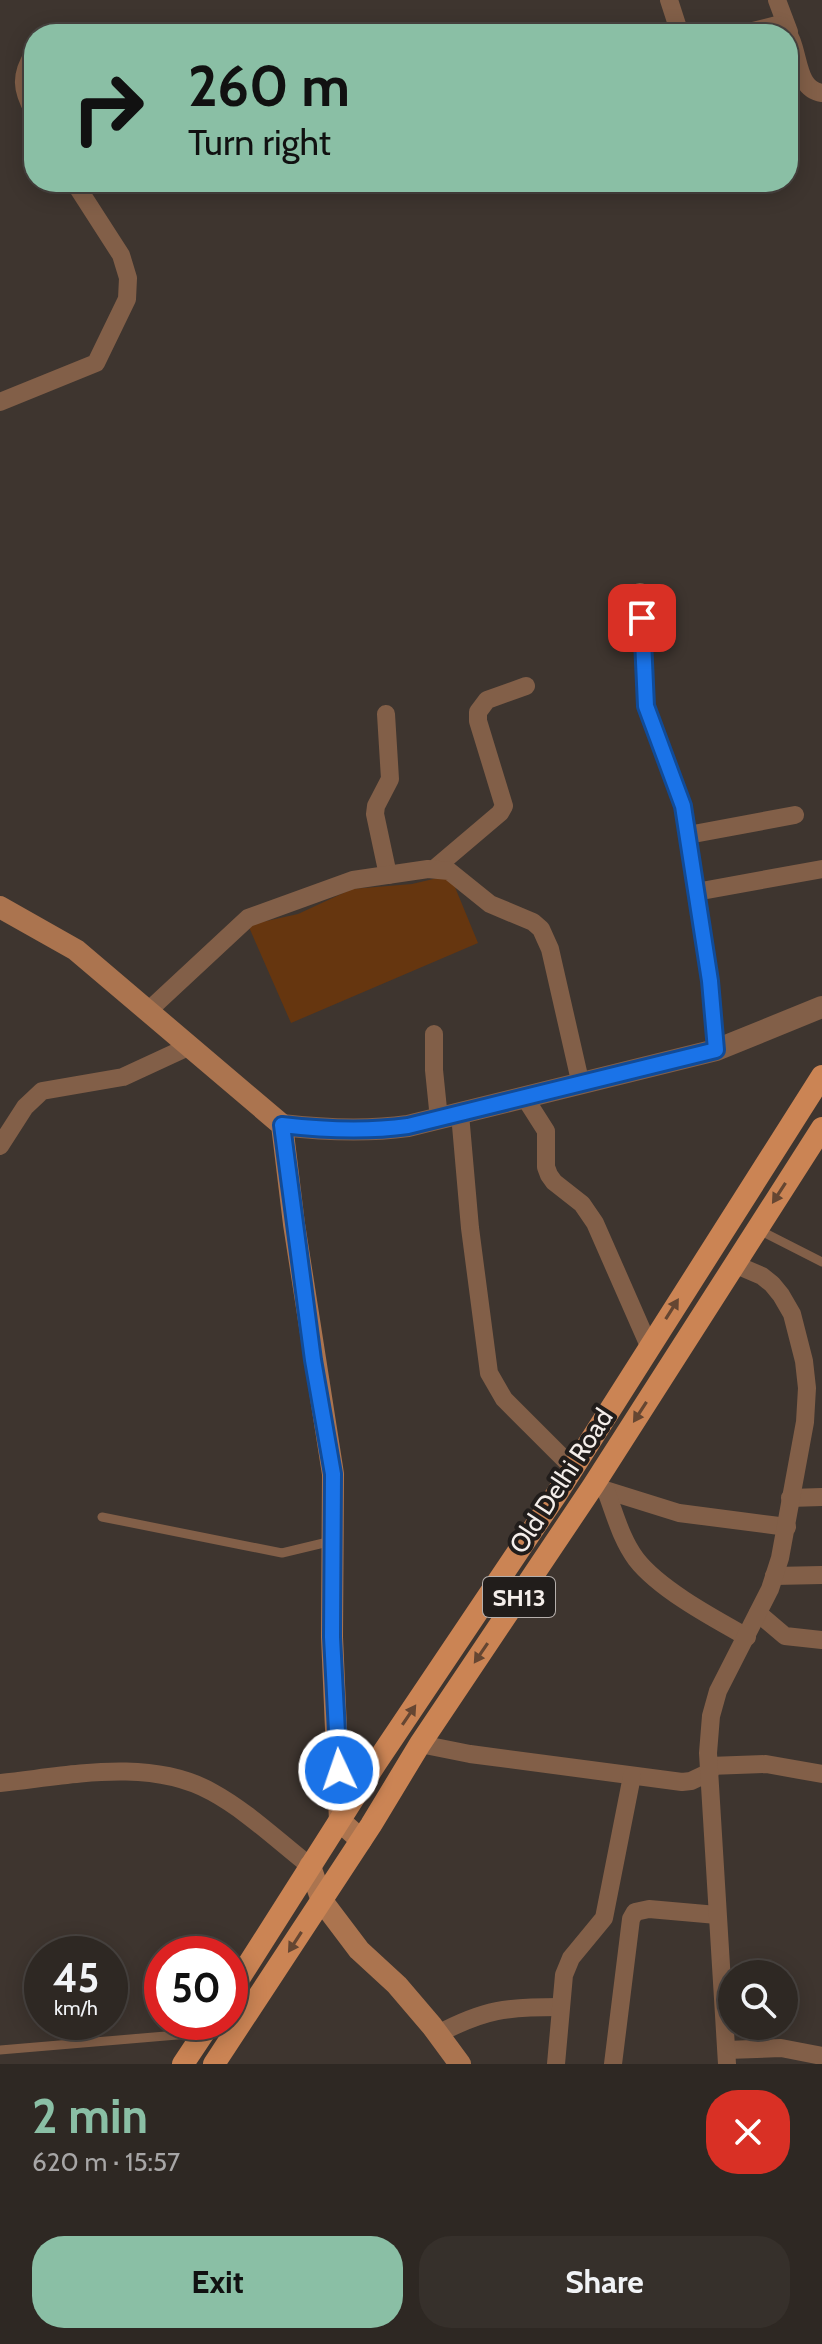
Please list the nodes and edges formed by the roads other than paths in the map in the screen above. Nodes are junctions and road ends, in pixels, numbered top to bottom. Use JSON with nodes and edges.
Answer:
{"nodes":[{"id":1,"x":669,"y":0,"type":"edge"},
{"id":2,"x":777,"y":0,"type":"edge"},
{"id":3,"x":677,"y":24,"type":"edge"},
{"id":4,"x":786,"y":24,"type":"edge"},
{"id":5,"x":798,"y":60,"type":"edge"},
{"id":6,"x":822,"y":93,"type":"edge"},
{"id":7,"x":80,"y":192,"type":"edge"},
{"id":8,"x":0,"y":402,"type":"edge"},
{"id":9,"x":640,"y":592,"type":"dead end"},
{"id":10,"x":526,"y":686,"type":"dead end"},
{"id":11,"x":386,"y":714,"type":"dead end"},
{"id":12,"x":795,"y":815,"type":"dead end"},
{"id":13,"x":688,"y":835,"type":"junction"},
{"id":14,"x":434,"y":869,"type":"junction"},
{"id":15,"x":822,"y":869,"type":"edge"},
{"id":16,"x":388,"y":875,"type":"junction"},
{"id":17,"x":696,"y":892,"type":"junction"},
{"id":18,"x":0,"y":907,"type":"edge"},
{"id":19,"x":822,"y":1007,"type":"edge"},
{"id":20,"x":148,"y":1011,"type":"junction"},
{"id":21,"x":434,"y":1034,"type":"dead end"},
{"id":22,"x":190,"y":1046,"type":"junction"},
{"id":23,"x":716,"y":1050,"type":"junction"},
{"id":24,"x":822,"y":1076,"type":"edge"},
{"id":25,"x":581,"y":1085,"type":"junction"},
{"id":26,"x":525,"y":1098,"type":"junction"},
{"id":27,"x":449,"y":1116,"type":"junction"},
{"id":28,"x":282,"y":1125,"type":"junction"},
{"id":29,"x":822,"y":1128,"type":"edge"},
{"id":30,"x":0,"y":1146,"type":"edge"},
{"id":31,"x":757,"y":1229,"type":"junction"},
{"id":32,"x":822,"y":1262,"type":"edge"},
{"id":33,"x":734,"y":1264,"type":"junction"},
{"id":34,"x":649,"y":1346,"type":"junction"},
{"id":35,"x":573,"y":1468,"type":"junction"},
{"id":36,"x":599,"y":1488,"type":"junction"},
{"id":37,"x":822,"y":1497,"type":"edge"},
{"id":38,"x":790,"y":1498,"type":"junction"},
{"id":39,"x":102,"y":1517,"type":"dead end"},
{"id":40,"x":787,"y":1527,"type":"junction"},
{"id":41,"x":332,"y":1541,"type":"junction"},
{"id":42,"x":822,"y":1575,"type":"edge"},
{"id":43,"x":774,"y":1576,"type":"junction"},
{"id":44,"x":758,"y":1613,"type":"junction"},
{"id":45,"x":747,"y":1637,"type":"junction"},
{"id":46,"x":822,"y":1640,"type":"edge"},
{"id":47,"x":420,"y":1744,"type":"junction"},
{"id":48,"x":709,"y":1769,"type":"junction"},
{"id":49,"x":822,"y":1774,"type":"edge"},
{"id":50,"x":632,"y":1776,"type":"junction"},
{"id":51,"x":0,"y":1783,"type":"edge"},
{"id":52,"x":340,"y":1821,"type":"junction"},
{"id":53,"x":361,"y":1840,"type":"junction"},
{"id":54,"x":310,"y":1866,"type":"junction"},
{"id":55,"x":322,"y":1901,"type":"junction"},
{"id":56,"x":717,"y":1915,"type":"junction"},
{"id":57,"x":248,"y":1964,"type":"edge"},
{"id":58,"x":560,"y":2007,"type":"junction"},
{"id":59,"x":144,"y":2034,"type":"edge"},
{"id":60,"x":438,"y":2034,"type":"junction"},
{"id":61,"x":199,"y":2040,"type":"edge"},
{"id":62,"x":0,"y":2050,"type":"edge"},
{"id":63,"x":822,"y":2056,"type":"edge"},
{"id":64,"x":727,"y":2057,"type":"edge"},
{"id":65,"x":455,"y":2063,"type":"edge"},
{"id":66,"x":183,"y":2064,"type":"edge"},
{"id":67,"x":214,"y":2064,"type":"edge"},
{"id":68,"x":556,"y":2064,"type":"edge"},
{"id":69,"x":613,"y":2064,"type":"edge"}],
"edges":[{"from":1,"to":3,"type":"street"},
{"from":2,"to":4,"type":"street"},
{"from":5,"to":6,"type":"street"},
{"from":7,"to":8,"type":"street"},
{"from":9,"to":13,"type":"street"},
{"from":10,"to":14,"type":"street"},
{"from":11,"to":16,"type":"street"},
{"from":12,"to":13,"type":"street"},
{"from":13,"to":17,"type":"street"},
{"from":14,"to":16,"type":"street"},
{"from":14,"to":25,"type":"street"},
{"from":15,"to":17,"type":"street"},
{"from":16,"to":20,"type":"street"},
{"from":17,"to":23,"type":"street"},
{"from":18,"to":20,"type":"main road"},
{"from":19,"to":23,"type":"street"},
{"from":20,"to":22,"type":"main road"},
{"from":21,"to":27,"type":"street"},
{"from":22,"to":28,"type":"main road"},
{"from":22,"to":30,"type":"street"},
{"from":23,"to":25,"type":"street"},
{"from":34,"to":24,"type":"main road","name":"Old Delhi Road","number":"SH13","one_way":true},
{"from":25,"to":26,"type":"street"},
{"from":26,"to":27,"type":"street"},
{"from":26,"to":34,"type":"street"},
{"from":27,"to":28,"type":"street"},
{"from":27,"to":35,"type":"street"},
{"from":28,"to":41,"type":"main road"},
{"from":29,"to":31,"type":"main road","name":"Old Delhi Road","number":"SH13","one_way":true},
{"from":31,"to":32,"type":"lane"},
{"from":31,"to":33,"type":"main road","name":"Old Delhi Road","number":"SH13"},
{"from":33,"to":36,"type":"main road","name":"Old Delhi Road","number":"SH13","one_way":true},
{"from":33,"to":38,"type":"street"},
{"from":34,"to":35,"type":"main road","name":"Old Delhi Road","number":"SH13"},
{"from":52,"to":35,"type":"main road","name":"Old Delhi Road","number":"SH13","one_way":true},
{"from":36,"to":40,"type":"street"},
{"from":36,"to":45,"type":"street"},
{"from":36,"to":47,"type":"main road","name":"Old Delhi Road","number":"SH13","one_way":true},
{"from":37,"to":38,"type":"street"},
{"from":38,"to":40,"type":"street"},
{"from":39,"to":41,"type":"lane"},
{"from":40,"to":43,"type":"street"},
{"from":41,"to":52,"type":"main road"},
{"from":42,"to":43,"type":"street"},
{"from":43,"to":44,"type":"street"},
{"from":44,"to":45,"type":"street"},
{"from":44,"to":46,"type":"street"},
{"from":45,"to":48,"type":"street"},
{"from":47,"to":50,"type":"street"},
{"from":47,"to":53,"type":"main road","name":"Old Delhi Road","number":"SH13"},
{"from":48,"to":49,"type":"street"},
{"from":48,"to":50,"type":"street"},
{"from":48,"to":56,"type":"street"},
{"from":50,"to":58,"type":"street"},
{"from":51,"to":54,"type":"street"},
{"from":52,"to":53,"type":"main road"},
{"from":52,"to":54,"type":"main road","name":"Old Delhi Road","number":"SH13"},
{"from":53,"to":55,"type":"main road","name":"Old Delhi Road","number":"SH13"},
{"from":54,"to":55,"type":"main road"},
{"from":54,"to":57,"type":"main road","name":"Old Delhi Road","number":"SH13"},
{"from":55,"to":60,"type":"main road"},
{"from":55,"to":67,"type":"main road","name":"Old Delhi Road","number":"SH13","one_way":true},
{"from":56,"to":64,"type":"street"},
{"from":56,"to":69,"type":"street"},
{"from":58,"to":60,"type":"street"},
{"from":58,"to":68,"type":"street"},
{"from":59,"to":62,"type":"lane"},
{"from":60,"to":65,"type":"main road"},
{"from":61,"to":66,"type":"main road"},
{"from":63,"to":64,"type":"street"}]}
